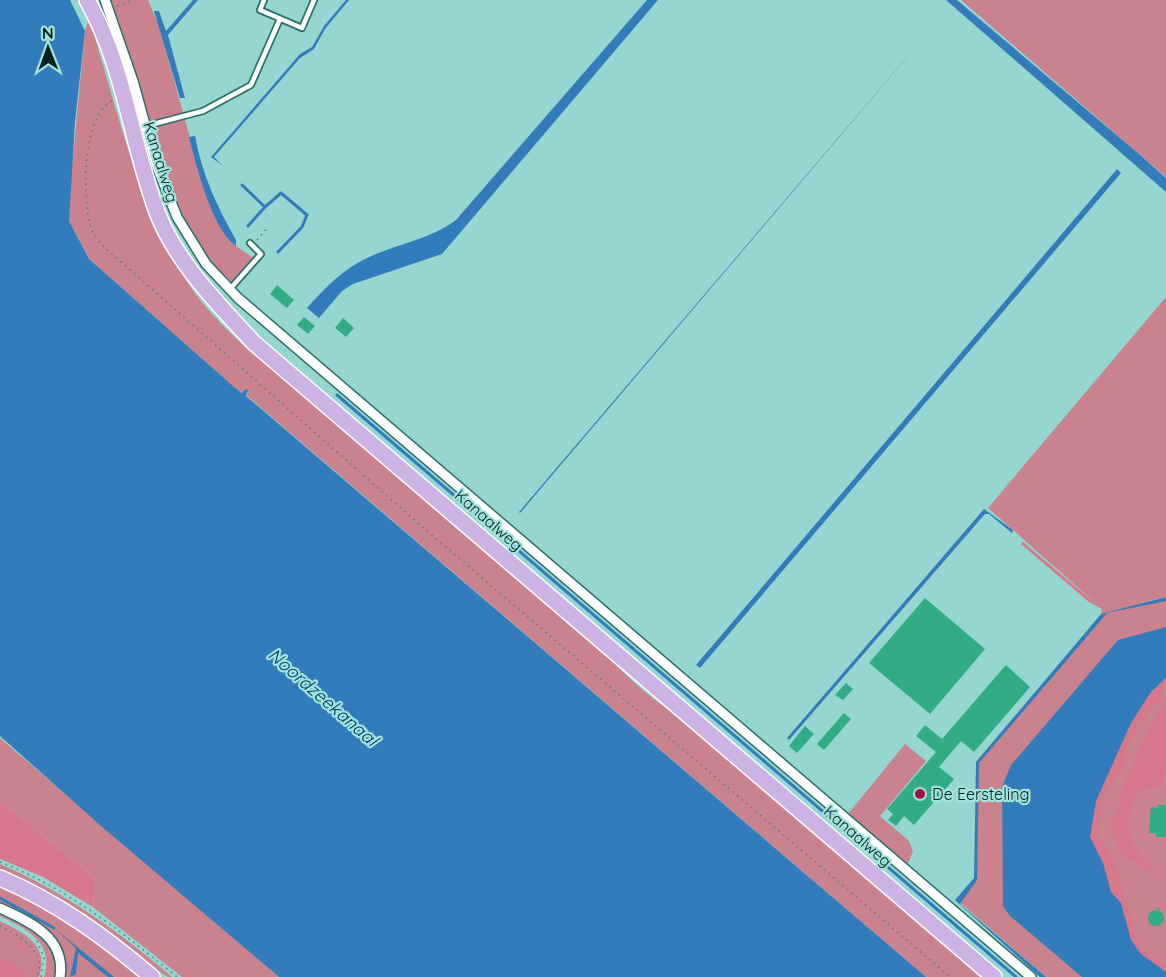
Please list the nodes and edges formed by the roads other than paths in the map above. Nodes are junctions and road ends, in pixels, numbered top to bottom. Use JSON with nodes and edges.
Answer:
{"nodes":[{"id":1,"x":87,"y":0,"type":"edge"},
{"id":2,"x":264,"y":0,"type":"edge"},
{"id":3,"x":315,"y":0,"type":"edge"},
{"id":4,"x":107,"y":4,"type":"edge"},
{"id":5,"x":280,"y":19,"type":"junction"},
{"id":6,"x":146,"y":126,"type":"junction"},
{"id":7,"x":251,"y":245,"type":"road end"},
{"id":8,"x":230,"y":290,"type":"junction"},
{"id":9,"x":0,"y":878,"type":"edge"},
{"id":10,"x":0,"y":908,"type":"edge"},
{"id":11,"x":60,"y":977,"type":"edge"},
{"id":12,"x":152,"y":977,"type":"edge"},
{"id":13,"x":994,"y":977,"type":"edge"},
{"id":14,"x":1031,"y":977,"type":"edge"}],
"edges":[{"from":1,"to":13,"type":"main road","name":"Kanaalweg"},
{"from":2,"to":5,"type":"lane"},
{"from":3,"to":5,"type":"lane"},
{"from":4,"to":6,"type":"street"},
{"from":5,"to":6,"type":"lane"},
{"from":6,"to":8,"type":"street"},
{"from":7,"to":8,"type":"lane"},
{"from":8,"to":14,"type":"street"},
{"from":9,"to":12,"type":"main road"},
{"from":10,"to":11,"type":"street"}]}
